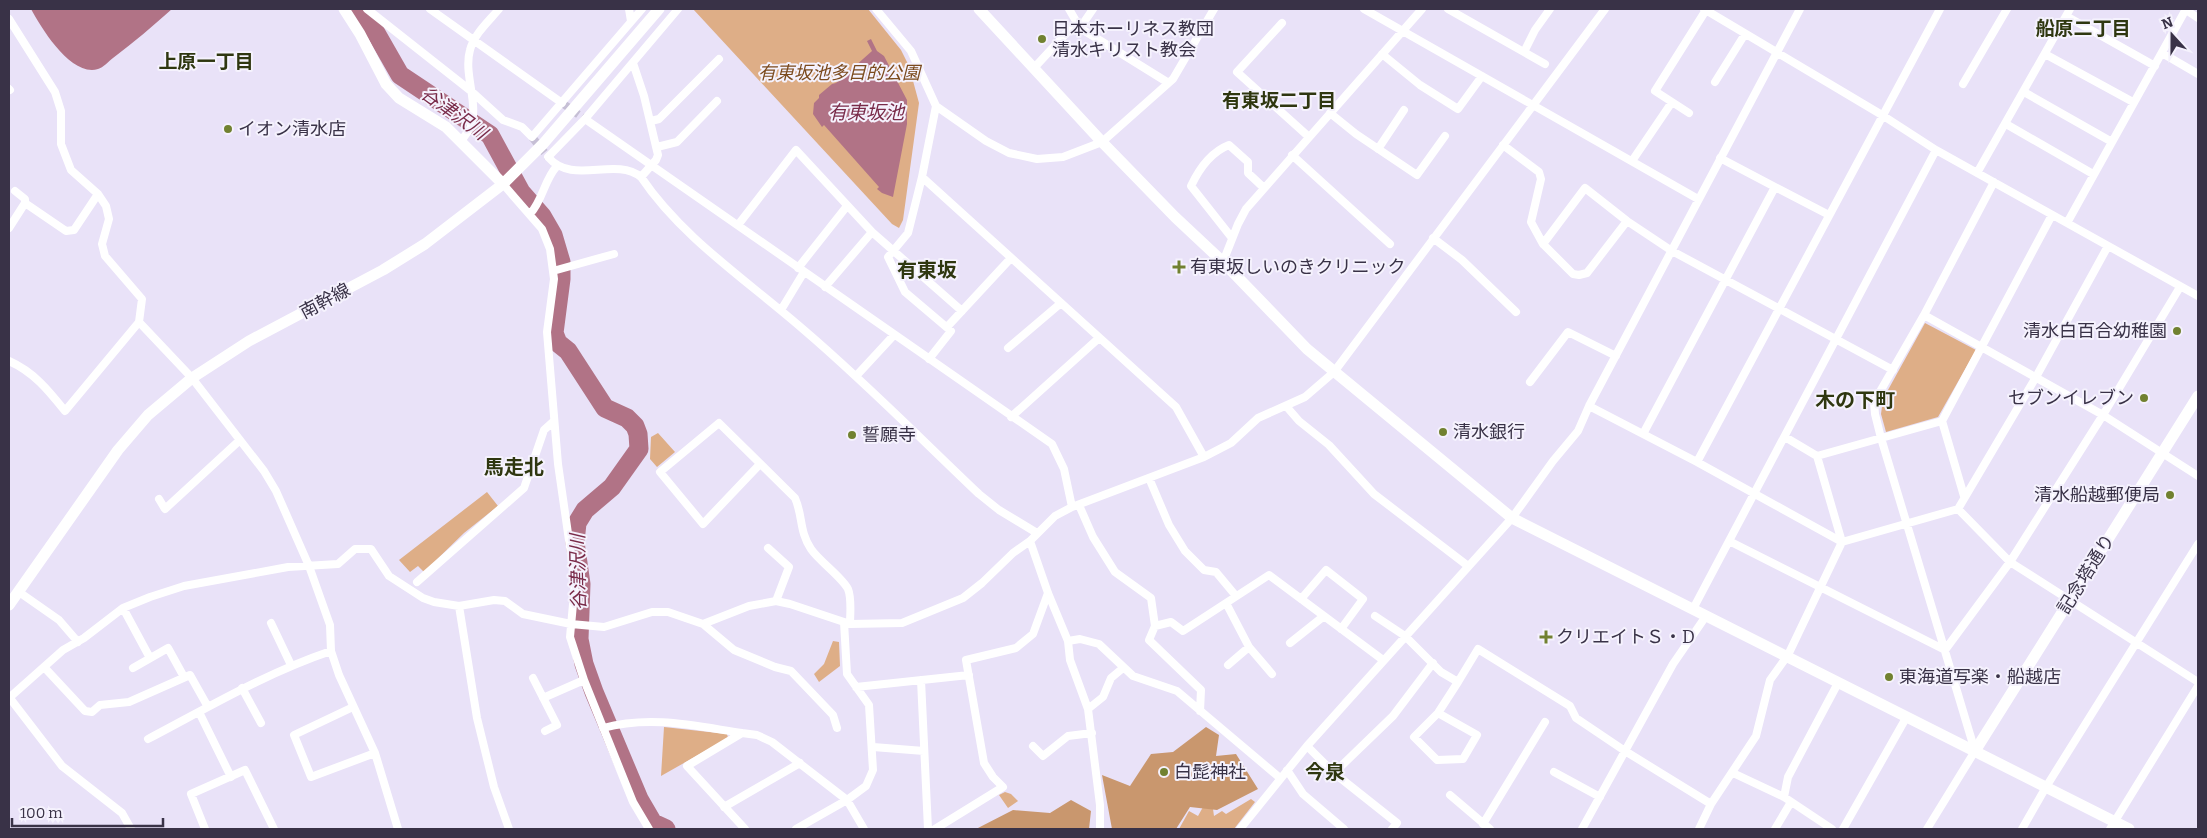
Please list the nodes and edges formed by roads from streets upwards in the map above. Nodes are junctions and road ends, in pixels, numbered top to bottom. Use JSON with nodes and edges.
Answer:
{"nodes":[{"id":1,"x":344,"y":9,"type":"edge"},
{"id":2,"x":367,"y":9,"type":"edge"},
{"id":3,"x":430,"y":9,"type":"edge"},
{"id":4,"x":499,"y":9,"type":"edge"},
{"id":5,"x":629,"y":9,"type":"edge"},
{"id":6,"x":642,"y":9,"type":"edge"},
{"id":7,"x":659,"y":9,"type":"edge"},
{"id":8,"x":678,"y":9,"type":"edge"},
{"id":9,"x":876,"y":9,"type":"edge"},
{"id":10,"x":979,"y":9,"type":"edge"},
{"id":11,"x":1069,"y":9,"type":"edge"},
{"id":12,"x":1093,"y":9,"type":"edge"},
{"id":13,"x":1214,"y":9,"type":"edge"},
{"id":14,"x":1364,"y":9,"type":"edge"},
{"id":15,"x":1422,"y":9,"type":"edge"},
{"id":16,"x":1448,"y":9,"type":"edge"},
{"id":17,"x":1550,"y":9,"type":"edge"},
{"id":18,"x":1605,"y":9,"type":"edge"},
{"id":19,"x":1800,"y":9,"type":"edge"},
{"id":20,"x":1940,"y":9,"type":"edge"},
{"id":21,"x":2007,"y":9,"type":"edge"},
{"id":22,"x":2186,"y":9,"type":"edge"},
{"id":23,"x":1705,"y":10,"type":"edge"},
{"id":24,"x":2068,"y":12,"type":"edge"},
{"id":25,"x":2198,"y":18,"type":"edge"},
{"id":26,"x":9,"y":19,"type":"edge"},
{"id":27,"x":631,"y":21,"type":"junction"},
{"id":28,"x":1282,"y":23,"type":"dead end"},
{"id":29,"x":1080,"y":28,"type":"junction"},
{"id":30,"x":1403,"y":30,"type":"junction"},
{"id":31,"x":1745,"y":34,"type":"junction"},
{"id":32,"x":473,"y":41,"type":"junction"},
{"id":33,"x":1524,"y":52,"type":"junction"},
{"id":34,"x":1776,"y":53,"type":"junction"},
{"id":35,"x":2162,"y":53,"type":"junction"},
{"id":36,"x":1382,"y":54,"type":"junction"},
{"id":37,"x":2045,"y":54,"type":"junction"},
{"id":38,"x":719,"y":59,"type":"dead end"},
{"id":39,"x":632,"y":63,"type":"junction"},
{"id":40,"x":1545,"y":64,"type":"dead end"},
{"id":41,"x":2155,"y":66,"type":"junction"},
{"id":42,"x":1034,"y":68,"type":"junction"},
{"id":43,"x":2198,"y":74,"type":"edge"},
{"id":44,"x":1482,"y":76,"type":"junction"},
{"id":45,"x":1167,"y":82,"type":"junction"},
{"id":46,"x":1715,"y":82,"type":"dead end"},
{"id":47,"x":1963,"y":84,"type":"dead end"},
{"id":48,"x":470,"y":91,"type":"junction"},
{"id":49,"x":2024,"y":92,"type":"junction"},
{"id":50,"x":717,"y":101,"type":"dead end"},
{"id":51,"x":1672,"y":102,"type":"junction"},
{"id":52,"x":2133,"y":102,"type":"junction"},
{"id":53,"x":562,"y":103,"type":"junction"},
{"id":54,"x":1533,"y":105,"type":"junction"},
{"id":55,"x":936,"y":106,"type":"junction"},
{"id":56,"x":1404,"y":110,"type":"dead end"},
{"id":57,"x":1330,"y":112,"type":"junction"},
{"id":58,"x":1689,"y":113,"type":"dead end"},
{"id":59,"x":1882,"y":115,"type":"junction"},
{"id":60,"x":585,"y":119,"type":"junction"},
{"id":61,"x":651,"y":121,"type":"junction"},
{"id":62,"x":2006,"y":124,"type":"junction"},
{"id":63,"x":1445,"y":136,"type":"dead end"},
{"id":64,"x":1309,"y":137,"type":"junction"},
{"id":65,"x":462,"y":141,"type":"junction"},
{"id":66,"x":1102,"y":142,"type":"junction"},
{"id":67,"x":2112,"y":142,"type":"junction"},
{"id":68,"x":1503,"y":145,"type":"junction"},
{"id":69,"x":657,"y":147,"type":"junction"},
{"id":70,"x":1378,"y":149,"type":"junction"},
{"id":71,"x":1936,"y":150,"type":"junction"},
{"id":72,"x":1292,"y":155,"type":"junction"},
{"id":73,"x":1720,"y":158,"type":"junction"},
{"id":74,"x":1632,"y":161,"type":"junction"},
{"id":75,"x":557,"y":166,"type":"junction"},
{"id":76,"x":651,"y":166,"type":"junction"},
{"id":77,"x":1977,"y":173,"type":"junction"},
{"id":78,"x":2092,"y":174,"type":"junction"},
{"id":79,"x":640,"y":177,"type":"junction"},
{"id":80,"x":922,"y":178,"type":"junction"},
{"id":81,"x":1994,"y":182,"type":"junction"},
{"id":82,"x":503,"y":184,"type":"junction"},
{"id":83,"x":1776,"y":187,"type":"junction"},
{"id":84,"x":1264,"y":188,"type":"junction"},
{"id":85,"x":15,"y":191,"type":"dead end"},
{"id":86,"x":98,"y":194,"type":"junction"},
{"id":87,"x":1698,"y":199,"type":"junction"},
{"id":88,"x":25,"y":203,"type":"junction"},
{"id":89,"x":847,"y":206,"type":"junction"},
{"id":90,"x":530,"y":214,"type":"junction"},
{"id":91,"x":1828,"y":215,"type":"junction"},
{"id":92,"x":2052,"y":215,"type":"junction"},
{"id":93,"x":1627,"y":221,"type":"junction"},
{"id":94,"x":2067,"y":223,"type":"junction"},
{"id":95,"x":738,"y":225,"type":"junction"},
{"id":96,"x":9,"y":228,"type":"edge"},
{"id":97,"x":872,"y":232,"type":"junction"},
{"id":98,"x":1232,"y":238,"type":"junction"},
{"id":99,"x":1433,"y":238,"type":"junction"},
{"id":100,"x":1390,"y":244,"type":"dead end"},
{"id":101,"x":1543,"y":244,"type":"junction"},
{"id":102,"x":2108,"y":246,"type":"junction"},
{"id":103,"x":893,"y":250,"type":"junction"},
{"id":104,"x":1672,"y":251,"type":"junction"},
{"id":105,"x":614,"y":254,"type":"dead end"},
{"id":106,"x":1011,"y":258,"type":"junction"},
{"id":107,"x":1223,"y":262,"type":"junction"},
{"id":108,"x":801,"y":270,"type":"junction"},
{"id":109,"x":553,"y":271,"type":"junction"},
{"id":110,"x":1726,"y":280,"type":"junction"},
{"id":111,"x":826,"y":287,"type":"junction"},
{"id":112,"x":2180,"y":287,"type":"junction"},
{"id":113,"x":2198,"y":296,"type":"edge"},
{"id":114,"x":1061,"y":303,"type":"junction"},
{"id":115,"x":1779,"y":307,"type":"junction"},
{"id":116,"x":781,"y":310,"type":"junction"},
{"id":117,"x":962,"y":311,"type":"junction"},
{"id":118,"x":1516,"y":312,"type":"dead end"},
{"id":119,"x":1924,"y":315,"type":"junction"},
{"id":120,"x":139,"y":322,"type":"junction"},
{"id":121,"x":947,"y":327,"type":"junction"},
{"id":122,"x":894,"y":335,"type":"junction"},
{"id":123,"x":1099,"y":338,"type":"junction"},
{"id":124,"x":1838,"y":340,"type":"junction"},
{"id":125,"x":1981,"y":346,"type":"junction"},
{"id":126,"x":1008,"y":348,"type":"dead end"},
{"id":127,"x":1616,"y":356,"type":"junction"},
{"id":128,"x":929,"y":360,"type":"junction"},
{"id":129,"x":9,"y":362,"type":"edge"},
{"id":130,"x":1893,"y":370,"type":"junction"},
{"id":131,"x":1334,"y":372,"type":"junction"},
{"id":132,"x":857,"y":375,"type":"junction"},
{"id":133,"x":2036,"y":377,"type":"junction"},
{"id":134,"x":192,"y":378,"type":"junction"},
{"id":135,"x":1530,"y":382,"type":"dead end"},
{"id":136,"x":2198,"y":396,"type":"edge"},
{"id":137,"x":1286,"y":406,"type":"junction"},
{"id":138,"x":1589,"y":406,"type":"junction"},
{"id":139,"x":2103,"y":415,"type":"junction"},
{"id":140,"x":1011,"y":417,"type":"junction"},
{"id":141,"x":554,"y":421,"type":"junction"},
{"id":142,"x":1942,"y":421,"type":"junction"},
{"id":143,"x":1643,"y":434,"type":"junction"},
{"id":144,"x":1785,"y":437,"type":"junction"},
{"id":145,"x":1881,"y":438,"type":"junction"},
{"id":146,"x":240,"y":440,"type":"junction"},
{"id":147,"x":2162,"y":454,"type":"junction"},
{"id":148,"x":1204,"y":456,"type":"junction"},
{"id":149,"x":1817,"y":456,"type":"junction"},
{"id":150,"x":1697,"y":462,"type":"junction"},
{"id":151,"x":760,"y":464,"type":"junction"},
{"id":152,"x":2198,"y":476,"type":"edge"},
{"id":153,"x":1149,"y":478,"type":"junction"},
{"id":154,"x":1754,"y":494,"type":"junction"},
{"id":155,"x":1964,"y":496,"type":"junction"},
{"id":156,"x":159,"y":498,"type":"dead end"},
{"id":157,"x":1075,"y":506,"type":"junction"},
{"id":158,"x":1958,"y":509,"type":"junction"},
{"id":159,"x":1512,"y":518,"type":"junction"},
{"id":160,"x":1908,"y":524,"type":"junction"},
{"id":161,"x":1037,"y":533,"type":"junction"},
{"id":162,"x":1030,"y":540,"type":"junction"},
{"id":163,"x":1730,"y":541,"type":"junction"},
{"id":164,"x":1842,"y":542,"type":"junction"},
{"id":165,"x":2198,"y":544,"type":"edge"},
{"id":166,"x":768,"y":548,"type":"dead end"},
{"id":167,"x":2010,"y":562,"type":"junction"},
{"id":168,"x":309,"y":566,"type":"junction"},
{"id":169,"x":1468,"y":566,"type":"junction"},
{"id":170,"x":417,"y":582,"type":"dead end"},
{"id":171,"x":1821,"y":587,"type":"junction"},
{"id":172,"x":19,"y":592,"type":"junction"},
{"id":173,"x":1048,"y":593,"type":"junction"},
{"id":174,"x":1236,"y":596,"type":"junction"},
{"id":175,"x":1301,"y":599,"type":"junction"},
{"id":176,"x":776,"y":601,"type":"junction"},
{"id":177,"x":2069,"y":601,"type":"junction"},
{"id":178,"x":1226,"y":603,"type":"junction"},
{"id":179,"x":9,"y":606,"type":"edge"},
{"id":180,"x":459,"y":606,"type":"junction"},
{"id":181,"x":123,"y":608,"type":"junction"},
{"id":182,"x":1693,"y":609,"type":"junction"},
{"id":183,"x":1324,"y":616,"type":"junction"},
{"id":184,"x":1375,"y":616,"type":"dead end"},
{"id":185,"x":1706,"y":616,"type":"junction"},
{"id":186,"x":271,"y":623,"type":"dead end"},
{"id":187,"x":847,"y":623,"type":"junction"},
{"id":188,"x":571,"y":624,"type":"junction"},
{"id":189,"x":703,"y":624,"type":"junction"},
{"id":190,"x":1156,"y":626,"type":"junction"},
{"id":191,"x":1341,"y":629,"type":"junction"},
{"id":192,"x":1405,"y":636,"type":"junction"},
{"id":193,"x":1068,"y":641,"type":"junction"},
{"id":194,"x":78,"y":642,"type":"junction"},
{"id":195,"x":1290,"y":643,"type":"dead end"},
{"id":196,"x":2136,"y":643,"type":"junction"},
{"id":197,"x":1249,"y":647,"type":"junction"},
{"id":198,"x":1945,"y":650,"type":"junction"},
{"id":199,"x":331,"y":651,"type":"junction"},
{"id":200,"x":1788,"y":655,"type":"junction"},
{"id":201,"x":150,"y":658,"type":"junction"},
{"id":202,"x":1383,"y":660,"type":"junction"},
{"id":203,"x":1433,"y":663,"type":"junction"},
{"id":204,"x":291,"y":665,"type":"junction"},
{"id":205,"x":1228,"y":665,"type":"dead end"},
{"id":206,"x":44,"y":667,"type":"junction"},
{"id":207,"x":133,"y":668,"type":"dead end"},
{"id":208,"x":1123,"y":668,"type":"junction"},
{"id":209,"x":1272,"y":674,"type":"dead end"},
{"id":210,"x":969,"y":676,"type":"junction"},
{"id":211,"x":184,"y":677,"type":"junction"},
{"id":212,"x":533,"y":678,"type":"dead end"},
{"id":213,"x":584,"y":680,"type":"junction"},
{"id":214,"x":920,"y":680,"type":"junction"},
{"id":215,"x":1458,"y":682,"type":"junction"},
{"id":216,"x":2198,"y":682,"type":"edge"},
{"id":217,"x":1838,"y":683,"type":"junction"},
{"id":218,"x":2198,"y":686,"type":"edge"},
{"id":219,"x":856,"y":687,"type":"junction"},
{"id":220,"x":242,"y":688,"type":"junction"},
{"id":221,"x":9,"y":698,"type":"edge"},
{"id":222,"x":543,"y":698,"type":"junction"},
{"id":223,"x":208,"y":707,"type":"junction"},
{"id":224,"x":353,"y":707,"type":"junction"},
{"id":225,"x":1088,"y":709,"type":"junction"},
{"id":226,"x":1200,"y":711,"type":"junction"},
{"id":227,"x":199,"y":712,"type":"junction"},
{"id":228,"x":1438,"y":713,"type":"junction"},
{"id":229,"x":1906,"y":718,"type":"junction"},
{"id":230,"x":1545,"y":722,"type":"dead end"},
{"id":231,"x":260,"y":723,"type":"dead end"},
{"id":232,"x":604,"y":728,"type":"junction"},
{"id":233,"x":837,"y":728,"type":"dead end"},
{"id":234,"x":545,"y":731,"type":"dead end"},
{"id":235,"x":742,"y":733,"type":"junction"},
{"id":236,"x":1092,"y":733,"type":"junction"},
{"id":237,"x":148,"y":739,"type":"dead end"},
{"id":238,"x":1033,"y":746,"type":"dead end"},
{"id":239,"x":1307,"y":746,"type":"junction"},
{"id":240,"x":873,"y":747,"type":"junction"},
{"id":241,"x":924,"y":751,"type":"junction"},
{"id":242,"x":1625,"y":751,"type":"junction"},
{"id":243,"x":1975,"y":751,"type":"junction"},
{"id":244,"x":375,"y":753,"type":"junction"},
{"id":245,"x":800,"y":764,"type":"junction"},
{"id":246,"x":1286,"y":770,"type":"junction"},
{"id":247,"x":1554,"y":772,"type":"dead end"},
{"id":248,"x":1334,"y":773,"type":"junction"},
{"id":249,"x":1733,"y":773,"type":"junction"},
{"id":250,"x":231,"y":776,"type":"junction"},
{"id":251,"x":1280,"y":778,"type":"junction"},
{"id":252,"x":2046,"y":787,"type":"junction"},
{"id":253,"x":1450,"y":795,"type":"dead end"},
{"id":254,"x":1600,"y":796,"type":"junction"},
{"id":255,"x":1784,"y":797,"type":"junction"},
{"id":256,"x":847,"y":800,"type":"junction"},
{"id":257,"x":1791,"y":802,"type":"junction"},
{"id":258,"x":1711,"y":804,"type":"junction"},
{"id":259,"x":724,"y":806,"type":"junction"},
{"id":260,"x":1483,"y":824,"type":"junction"},
{"id":261,"x":2112,"y":826,"type":"edge"},
{"id":262,"x":131,"y":829,"type":"edge"},
{"id":263,"x":205,"y":829,"type":"edge"},
{"id":264,"x":274,"y":829,"type":"edge"},
{"id":265,"x":398,"y":829,"type":"edge"},
{"id":266,"x":509,"y":829,"type":"edge"},
{"id":267,"x":649,"y":829,"type":"edge"},
{"id":268,"x":745,"y":829,"type":"edge"},
{"id":269,"x":796,"y":829,"type":"edge"},
{"id":270,"x":864,"y":829,"type":"edge"},
{"id":271,"x":928,"y":829,"type":"edge"},
{"id":272,"x":935,"y":829,"type":"edge"},
{"id":273,"x":1100,"y":829,"type":"edge"},
{"id":274,"x":1240,"y":829,"type":"edge"},
{"id":275,"x":1344,"y":829,"type":"edge"},
{"id":276,"x":1392,"y":829,"type":"edge"},
{"id":277,"x":1490,"y":829,"type":"edge"},
{"id":278,"x":1582,"y":829,"type":"edge"},
{"id":279,"x":1699,"y":829,"type":"edge"},
{"id":280,"x":1775,"y":829,"type":"edge"},
{"id":281,"x":1832,"y":829,"type":"edge"},
{"id":282,"x":1843,"y":829,"type":"edge"},
{"id":283,"x":1927,"y":829,"type":"edge"},
{"id":284,"x":2022,"y":829,"type":"edge"},
{"id":285,"x":2129,"y":829,"type":"edge"}],
"edges":[{"from":1,"to":65,"type":"street"},
{"from":2,"to":48,"type":"street"},
{"from":3,"to":32,"type":"street"},
{"from":4,"to":32,"type":"street"},
{"from":5,"to":27,"type":"street"},
{"from":6,"to":27,"type":"street"},
{"from":7,"to":82,"type":"street","name":"南幹線"},
{"from":8,"to":39,"type":"street"},
{"from":9,"to":55,"type":"street"},
{"from":10,"to":42,"type":"street"},
{"from":11,"to":29,"type":"street"},
{"from":12,"to":29,"type":"street"},
{"from":13,"to":45,"type":"street"},
{"from":14,"to":30,"type":"street"},
{"from":15,"to":30,"type":"street"},
{"from":16,"to":33,"type":"street"},
{"from":17,"to":33,"type":"street"},
{"from":18,"to":54,"type":"street"},
{"from":19,"to":34,"type":"street"},
{"from":20,"to":59,"type":"street"},
{"from":21,"to":47,"type":"street"},
{"from":22,"to":25,"type":"street"},
{"from":22,"to":35,"type":"street"},
{"from":23,"to":31,"type":"street"},
{"from":23,"to":51,"type":"street"},
{"from":24,"to":37,"type":"street"},
{"from":24,"to":41,"type":"street"},
{"from":26,"to":86,"type":"street"},
{"from":27,"to":53,"type":"street"},
{"from":28,"to":64,"type":"street"},
{"from":29,"to":42,"type":"street"},
{"from":29,"to":45,"type":"street"},
{"from":30,"to":36,"type":"street"},
{"from":30,"to":44,"type":"street"},
{"from":31,"to":34,"type":"street"},
{"from":31,"to":46,"type":"street"},
{"from":32,"to":48,"type":"street"},
{"from":32,"to":53,"type":"street"},
{"from":33,"to":40,"type":"street"},
{"from":34,"to":59,"type":"street"},
{"from":34,"to":73,"type":"street"},
{"from":35,"to":41,"type":"street"},
{"from":35,"to":43,"type":"street"},
{"from":36,"to":44,"type":"street"},
{"from":36,"to":57,"type":"street"},
{"from":37,"to":49,"type":"street"},
{"from":37,"to":52,"type":"street"},
{"from":38,"to":61,"type":"street"},
{"from":39,"to":60,"type":"street"},
{"from":39,"to":61,"type":"street"},
{"from":41,"to":52,"type":"street"},
{"from":42,"to":66,"type":"street"},
{"from":44,"to":54,"type":"street"},
{"from":45,"to":66,"type":"street"},
{"from":48,"to":53,"type":"street"},
{"from":48,"to":65,"type":"street"},
{"from":49,"to":62,"type":"street"},
{"from":49,"to":67,"type":"street"},
{"from":50,"to":69,"type":"street"},
{"from":51,"to":58,"type":"street"},
{"from":51,"to":74,"type":"street"},
{"from":52,"to":67,"type":"street"},
{"from":54,"to":68,"type":"street"},
{"from":54,"to":74,"type":"street"},
{"from":55,"to":66,"type":"street"},
{"from":55,"to":80,"type":"street"},
{"from":56,"to":70,"type":"street"},
{"from":57,"to":64,"type":"street"},
{"from":57,"to":70,"type":"street"},
{"from":59,"to":71,"type":"street"},
{"from":59,"to":91,"type":"street"},
{"from":60,"to":75,"type":"street"},
{"from":60,"to":76,"type":"street"},
{"from":61,"to":69,"type":"street"},
{"from":62,"to":77,"type":"street"},
{"from":62,"to":78,"type":"street"},
{"from":63,"to":70,"type":"street"},
{"from":64,"to":72,"type":"street"},
{"from":65,"to":82,"type":"street"},
{"from":66,"to":107,"type":"street"},
{"from":67,"to":78,"type":"street"},
{"from":68,"to":99,"type":"street"},
{"from":68,"to":101,"type":"street"},
{"from":69,"to":76,"type":"street"},
{"from":71,"to":77,"type":"street"},
{"from":71,"to":124,"type":"street"},
{"from":72,"to":84,"type":"street"},
{"from":72,"to":100,"type":"street"},
{"from":73,"to":83,"type":"street"},
{"from":73,"to":87,"type":"street"},
{"from":74,"to":87,"type":"street"},
{"from":75,"to":79,"type":"street"},
{"from":75,"to":90,"type":"street"},
{"from":76,"to":79,"type":"street"},
{"from":76,"to":95,"type":"street"},
{"from":77,"to":81,"type":"street"},
{"from":78,"to":94,"type":"street"},
{"from":79,"to":116,"type":"street"},
{"from":80,"to":103,"type":"street"},
{"from":80,"to":106,"type":"street"},
{"from":81,"to":92,"type":"street"},
{"from":81,"to":119,"type":"street"},
{"from":82,"to":90,"type":"street"},
{"from":82,"to":134,"type":"street","name":"南幹線"},
{"from":83,"to":91,"type":"street"},
{"from":83,"to":110,"type":"street"},
{"from":84,"to":98,"type":"street"},
{"from":84,"to":98,"type":"street"},
{"from":85,"to":88,"type":"street"},
{"from":86,"to":88,"type":"street"},
{"from":86,"to":120,"type":"street"},
{"from":87,"to":104,"type":"street"},
{"from":88,"to":96,"type":"street"},
{"from":89,"to":95,"type":"street"},
{"from":89,"to":97,"type":"street"},
{"from":89,"to":108,"type":"street"},
{"from":90,"to":109,"type":"street"},
{"from":91,"to":115,"type":"street"},
{"from":92,"to":94,"type":"street"},
{"from":92,"to":125,"type":"street"},
{"from":93,"to":101,"type":"street"},
{"from":93,"to":101,"type":"street"},
{"from":93,"to":104,"type":"street"},
{"from":94,"to":102,"type":"street"},
{"from":95,"to":108,"type":"street"},
{"from":97,"to":103,"type":"street"},
{"from":97,"to":111,"type":"street"},
{"from":98,"to":107,"type":"street"},
{"from":99,"to":118,"type":"street"},
{"from":99,"to":131,"type":"street"},
{"from":102,"to":112,"type":"street"},
{"from":102,"to":133,"type":"street"},
{"from":103,"to":117,"type":"street"},
{"from":103,"to":121,"type":"street"},
{"from":104,"to":110,"type":"street"},
{"from":104,"to":127,"type":"street"},
{"from":105,"to":109,"type":"street"},
{"from":106,"to":114,"type":"street"},
{"from":106,"to":117,"type":"street"},
{"from":107,"to":131,"type":"street"},
{"from":108,"to":111,"type":"street"},
{"from":108,"to":116,"type":"street"},
{"from":109,"to":141,"type":"street"},
{"from":110,"to":115,"type":"street"},
{"from":110,"to":143,"type":"street"},
{"from":111,"to":122,"type":"street"},
{"from":112,"to":113,"type":"street"},
{"from":112,"to":139,"type":"street"},
{"from":114,"to":123,"type":"street"},
{"from":114,"to":126,"type":"street"},
{"from":115,"to":124,"type":"street"},
{"from":115,"to":150,"type":"street"},
{"from":116,"to":132,"type":"street"},
{"from":117,"to":121,"type":"street"},
{"from":119,"to":125,"type":"street"},
{"from":119,"to":130,"type":"street"},
{"from":120,"to":129,"type":"street"},
{"from":120,"to":134,"type":"street"},
{"from":121,"to":128,"type":"street"},
{"from":122,"to":128,"type":"street"},
{"from":122,"to":132,"type":"street"},
{"from":123,"to":140,"type":"street"},
{"from":123,"to":148,"type":"street"},
{"from":124,"to":130,"type":"street"},
{"from":124,"to":144,"type":"street"},
{"from":125,"to":133,"type":"street"},
{"from":125,"to":142,"type":"street"},
{"from":127,"to":135,"type":"street"},
{"from":127,"to":138,"type":"street"},
{"from":128,"to":140,"type":"street"},
{"from":130,"to":145,"type":"street"},
{"from":131,"to":137,"type":"street"},
{"from":131,"to":159,"type":"street"},
{"from":132,"to":161,"type":"street"},
{"from":133,"to":139,"type":"street"},
{"from":133,"to":155,"type":"street"},
{"from":134,"to":146,"type":"street"},
{"from":134,"to":172,"type":"street","name":"南幹線"},
{"from":136,"to":147,"type":"street","name":"記念塔通り"},
{"from":137,"to":148,"type":"street"},
{"from":137,"to":169,"type":"street"},
{"from":138,"to":143,"type":"street"},
{"from":138,"to":159,"type":"street"},
{"from":139,"to":147,"type":"street"},
{"from":139,"to":167,"type":"street"},
{"from":140,"to":157,"type":"street"},
{"from":141,"to":170,"type":"street"},
{"from":141,"to":188,"type":"street"},
{"from":142,"to":145,"type":"street"},
{"from":142,"to":155,"type":"street"},
{"from":143,"to":150,"type":"street"},
{"from":144,"to":149,"type":"street"},
{"from":144,"to":154,"type":"street"},
{"from":145,"to":149,"type":"street"},
{"from":145,"to":160,"type":"street"},
{"from":146,"to":156,"type":"street"},
{"from":146,"to":168,"type":"street"},
{"from":147,"to":152,"type":"street"},
{"from":147,"to":177,"type":"street","name":"記念塔通り"},
{"from":148,"to":153,"type":"street"},
{"from":149,"to":164,"type":"street"},
{"from":150,"to":154,"type":"street"},
{"from":151,"to":151,"type":"street"},
{"from":151,"to":187,"type":"street"},
{"from":153,"to":157,"type":"street"},
{"from":153,"to":174,"type":"street"},
{"from":154,"to":163,"type":"street"},
{"from":154,"to":164,"type":"street"},
{"from":155,"to":158,"type":"street"},
{"from":157,"to":161,"type":"street"},
{"from":157,"to":190,"type":"street"},
{"from":158,"to":160,"type":"street"},
{"from":158,"to":167,"type":"street"},
{"from":159,"to":169,"type":"street"},
{"from":159,"to":182,"type":"street"},
{"from":160,"to":164,"type":"street"},
{"from":160,"to":198,"type":"street"},
{"from":161,"to":162,"type":"street"},
{"from":162,"to":173,"type":"street"},
{"from":162,"to":187,"type":"street"},
{"from":163,"to":171,"type":"street"},
{"from":163,"to":182,"type":"street"},
{"from":164,"to":171,"type":"street"},
{"from":165,"to":196,"type":"street"},
{"from":166,"to":176,"type":"street"},
{"from":167,"to":177,"type":"street"},
{"from":167,"to":198,"type":"street"},
{"from":168,"to":180,"type":"street"},
{"from":168,"to":181,"type":"street"},
{"from":168,"to":199,"type":"street"},
{"from":169,"to":192,"type":"street"},
{"from":171,"to":198,"type":"street"},
{"from":171,"to":200,"type":"street"},
{"from":172,"to":179,"type":"street","name":"南幹線"},
{"from":172,"to":194,"type":"street"},
{"from":173,"to":193,"type":"street"},
{"from":173,"to":210,"type":"street"},
{"from":174,"to":175,"type":"street"},
{"from":174,"to":178,"type":"street"},
{"from":175,"to":183,"type":"street"},
{"from":175,"to":191,"type":"street"},
{"from":176,"to":187,"type":"street"},
{"from":176,"to":189,"type":"street"},
{"from":177,"to":196,"type":"street"},
{"from":177,"to":243,"type":"street","name":"記念塔通り"},
{"from":178,"to":190,"type":"street"},
{"from":178,"to":197,"type":"street"},
{"from":180,"to":188,"type":"street"},
{"from":180,"to":266,"type":"street"},
{"from":181,"to":194,"type":"street"},
{"from":181,"to":201,"type":"street"},
{"from":182,"to":185,"type":"street"},
{"from":183,"to":191,"type":"street"},
{"from":183,"to":195,"type":"street"},
{"from":184,"to":192,"type":"street"},
{"from":185,"to":200,"type":"street"},
{"from":185,"to":242,"type":"street"},
{"from":186,"to":204,"type":"street"},
{"from":187,"to":219,"type":"street"},
{"from":188,"to":189,"type":"street"},
{"from":188,"to":213,"type":"street"},
{"from":189,"to":233,"type":"street"},
{"from":190,"to":226,"type":"street"},
{"from":191,"to":202,"type":"street"},
{"from":192,"to":202,"type":"street"},
{"from":192,"to":203,"type":"street"},
{"from":193,"to":208,"type":"street"},
{"from":193,"to":225,"type":"street"},
{"from":194,"to":206,"type":"street"},
{"from":196,"to":216,"type":"street"},
{"from":196,"to":252,"type":"street"},
{"from":197,"to":205,"type":"street"},
{"from":197,"to":209,"type":"street"},
{"from":198,"to":243,"type":"street"},
{"from":199,"to":204,"type":"street"},
{"from":199,"to":224,"type":"street"},
{"from":200,"to":217,"type":"street"},
{"from":200,"to":249,"type":"street"},
{"from":201,"to":207,"type":"street"},
{"from":201,"to":211,"type":"street"},
{"from":202,"to":239,"type":"street"},
{"from":203,"to":215,"type":"street"},
{"from":203,"to":248,"type":"street"},
{"from":204,"to":220,"type":"street"},
{"from":206,"to":211,"type":"street"},
{"from":206,"to":221,"type":"street"},
{"from":208,"to":225,"type":"street"},
{"from":208,"to":226,"type":"street"},
{"from":210,"to":214,"type":"street"},
{"from":210,"to":272,"type":"street"},
{"from":211,"to":223,"type":"street"},
{"from":212,"to":222,"type":"street"},
{"from":213,"to":222,"type":"street"},
{"from":213,"to":232,"type":"street"},
{"from":214,"to":219,"type":"street"},
{"from":214,"to":241,"type":"street"},
{"from":215,"to":228,"type":"street"},
{"from":215,"to":242,"type":"street"},
{"from":217,"to":229,"type":"street"},
{"from":217,"to":255,"type":"street"},
{"from":218,"to":261,"type":"street"},
{"from":219,"to":240,"type":"street"},
{"from":220,"to":223,"type":"street"},
{"from":220,"to":231,"type":"street"},
{"from":221,"to":262,"type":"street"},
{"from":222,"to":234,"type":"street"},
{"from":223,"to":227,"type":"street"},
{"from":224,"to":244,"type":"street"},
{"from":224,"to":244,"type":"street"},
{"from":225,"to":236,"type":"street"},
{"from":226,"to":251,"type":"street"},
{"from":227,"to":237,"type":"street"},
{"from":227,"to":250,"type":"street"},
{"from":228,"to":228,"type":"street"},
{"from":229,"to":243,"type":"street"},
{"from":229,"to":282,"type":"street"},
{"from":230,"to":260,"type":"street"},
{"from":232,"to":235,"type":"street"},
{"from":232,"to":267,"type":"street"},
{"from":235,"to":245,"type":"street"},
{"from":235,"to":259,"type":"street"},
{"from":236,"to":238,"type":"street"},
{"from":236,"to":273,"type":"street"},
{"from":239,"to":246,"type":"street"},
{"from":239,"to":248,"type":"street"},
{"from":240,"to":241,"type":"street"},
{"from":240,"to":256,"type":"street"},
{"from":241,"to":271,"type":"street"},
{"from":242,"to":254,"type":"street"},
{"from":242,"to":258,"type":"street"},
{"from":243,"to":252,"type":"street"},
{"from":243,"to":283,"type":"street"},
{"from":244,"to":265,"type":"street"},
{"from":245,"to":256,"type":"street"},
{"from":245,"to":259,"type":"street"},
{"from":246,"to":251,"type":"street"},
{"from":246,"to":275,"type":"street"},
{"from":247,"to":254,"type":"street"},
{"from":248,"to":276,"type":"street"},
{"from":249,"to":255,"type":"street"},
{"from":249,"to":258,"type":"street"},
{"from":250,"to":263,"type":"street"},
{"from":250,"to":264,"type":"street"},
{"from":251,"to":274,"type":"street"},
{"from":252,"to":261,"type":"street"},
{"from":252,"to":284,"type":"street"},
{"from":253,"to":260,"type":"street"},
{"from":254,"to":278,"type":"street"},
{"from":255,"to":257,"type":"street"},
{"from":256,"to":269,"type":"street"},
{"from":256,"to":270,"type":"street"},
{"from":257,"to":280,"type":"street"},
{"from":257,"to":281,"type":"street"},
{"from":258,"to":279,"type":"street"},
{"from":259,"to":268,"type":"street"},
{"from":260,"to":277,"type":"street"},
{"from":261,"to":285,"type":"street"}]}
